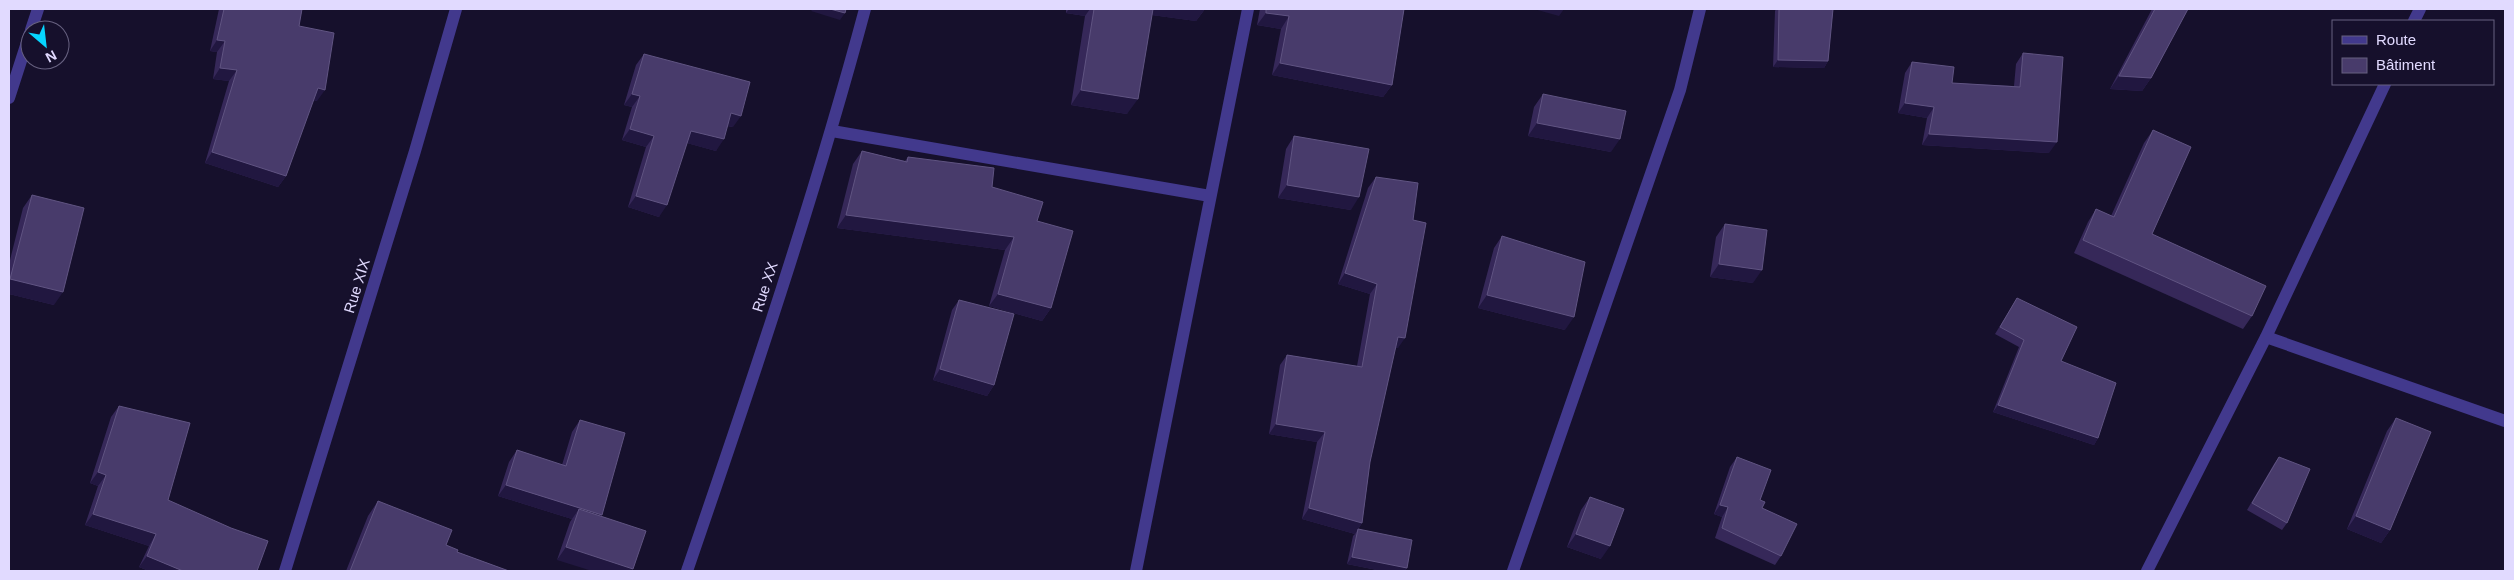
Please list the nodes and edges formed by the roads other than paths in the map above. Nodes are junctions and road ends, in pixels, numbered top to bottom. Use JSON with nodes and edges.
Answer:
{"nodes":[{"id":1,"x":456,"y":9,"type":"edge"},
{"id":2,"x":865,"y":9,"type":"edge"},
{"id":3,"x":1248,"y":9,"type":"edge"},
{"id":4,"x":1700,"y":9,"type":"edge"},
{"id":5,"x":20,"y":63,"type":"edge"},
{"id":6,"x":2386,"y":85,"type":"edge"},
{"id":7,"x":9,"y":98,"type":"edge"},
{"id":8,"x":832,"y":131,"type":"junction"},
{"id":9,"x":1210,"y":196,"type":"junction"},
{"id":10,"x":2266,"y":337,"type":"junction"},
{"id":11,"x":2505,"y":421,"type":"edge"},
{"id":12,"x":286,"y":571,"type":"edge"},
{"id":13,"x":687,"y":571,"type":"edge"},
{"id":14,"x":1136,"y":571,"type":"edge"},
{"id":15,"x":1513,"y":571,"type":"edge"},
{"id":16,"x":2147,"y":571,"type":"edge"}],
"edges":[{"from":1,"to":12,"type":"street","name":"Rue XIX"},
{"from":2,"to":8,"type":"street","name":"Rue XX"},
{"from":3,"to":9,"type":"street"},
{"from":4,"to":15,"type":"street"},
{"from":5,"to":7,"type":"street"},
{"from":6,"to":10,"type":"street"},
{"from":8,"to":9,"type":"street"},
{"from":8,"to":13,"type":"street","name":"Rue XX"},
{"from":9,"to":14,"type":"street"},
{"from":10,"to":11,"type":"street"},
{"from":10,"to":16,"type":"street"}]}
